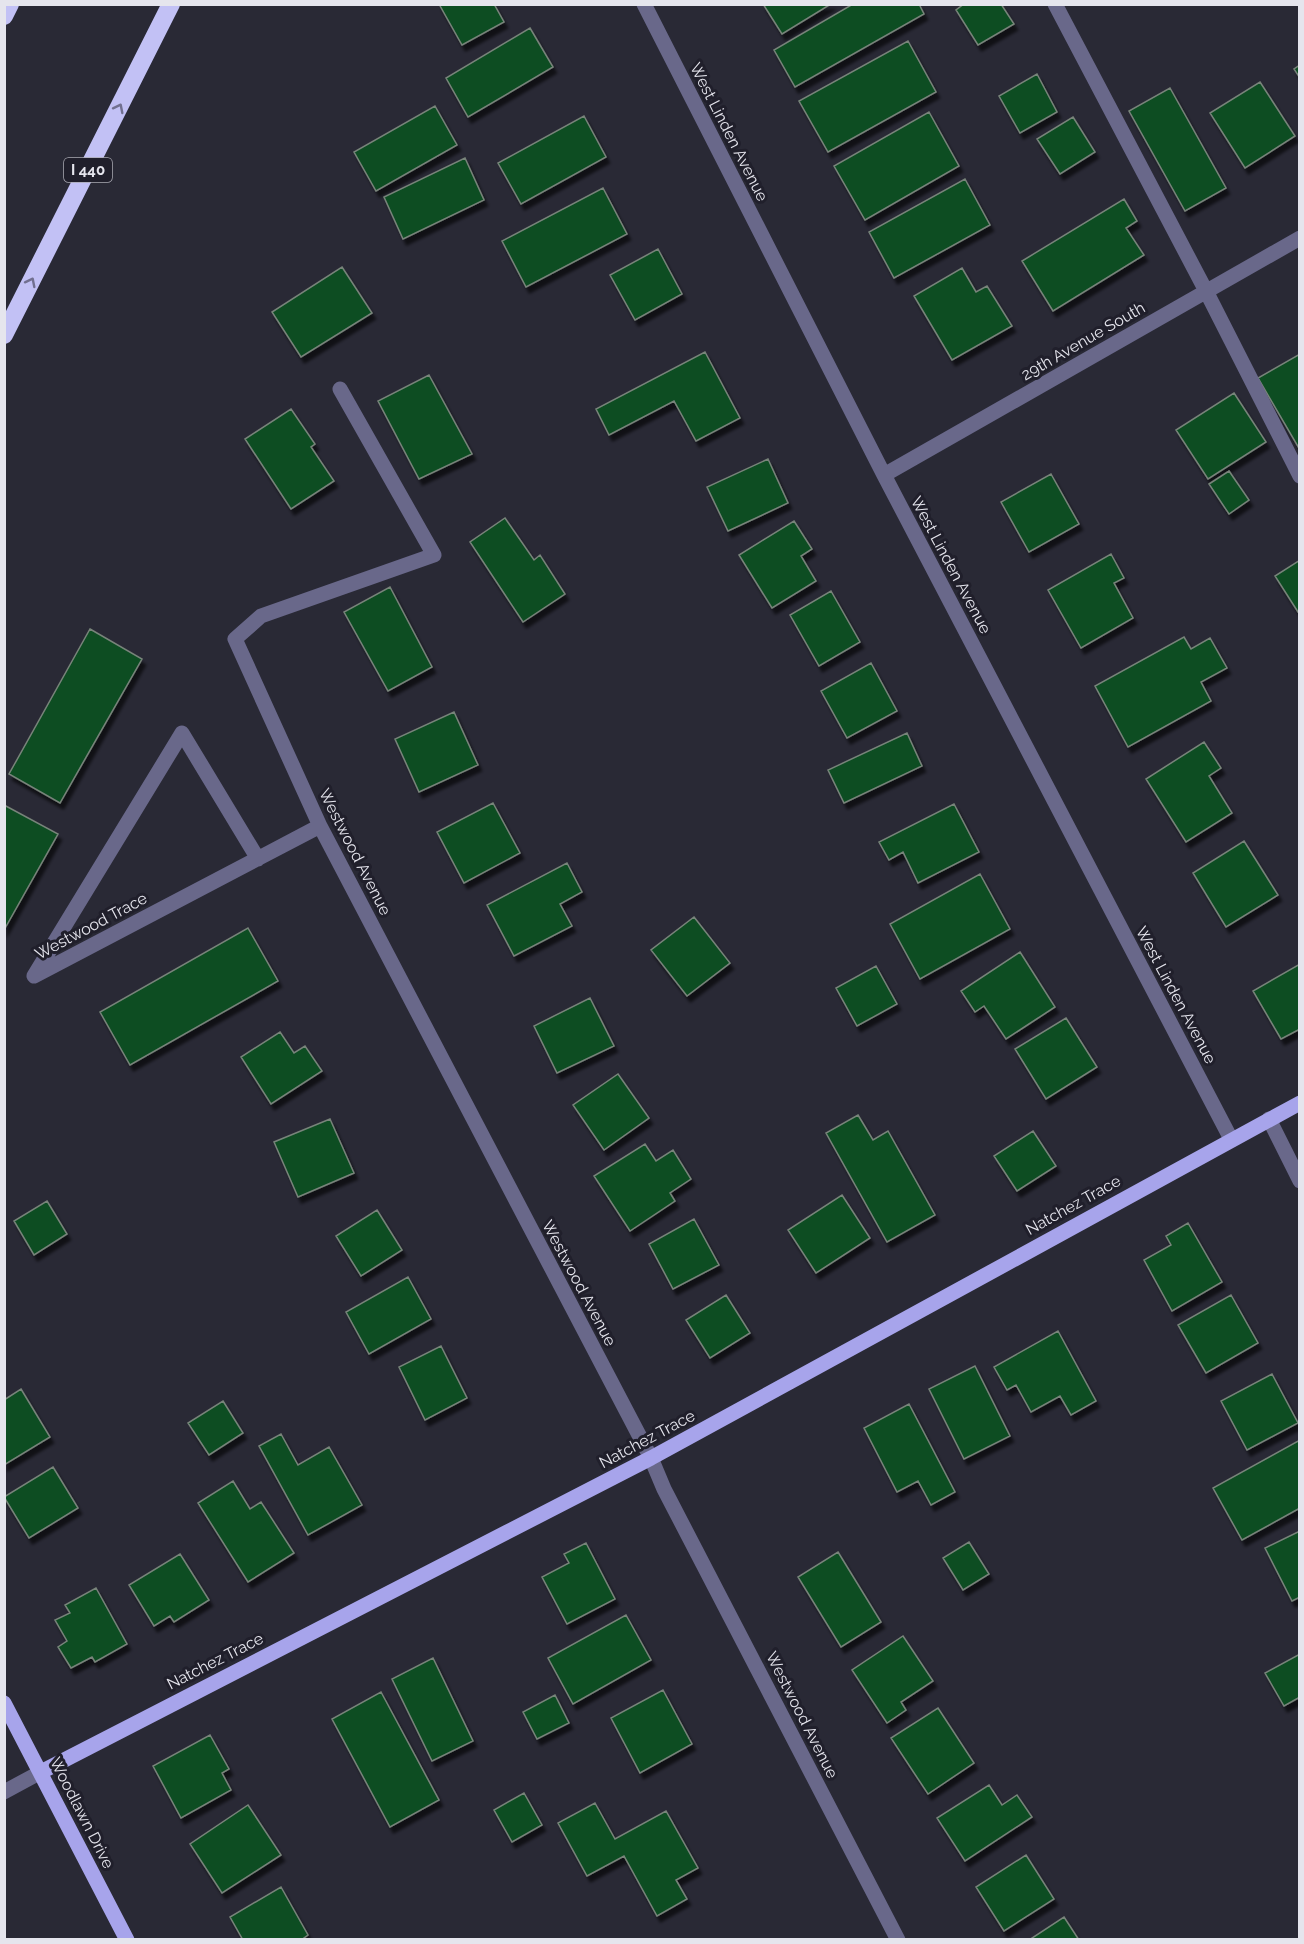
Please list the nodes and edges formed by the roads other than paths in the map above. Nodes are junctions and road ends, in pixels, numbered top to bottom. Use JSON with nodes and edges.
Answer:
{"nodes":[{"id":1,"x":10,"y":4,"type":"edge"},
{"id":2,"x":171,"y":4,"type":"edge"},
{"id":3,"x":644,"y":4,"type":"edge"},
{"id":4,"x":1055,"y":4,"type":"edge"},
{"id":5,"x":4,"y":16,"type":"edge"},
{"id":6,"x":1299,"y":238,"type":"edge"},
{"id":7,"x":1206,"y":291,"type":"junction"},
{"id":8,"x":4,"y":334,"type":"edge"},
{"id":9,"x":340,"y":389,"type":"dead end"},
{"id":10,"x":884,"y":475,"type":"junction"},
{"id":11,"x":1299,"y":476,"type":"edge"},
{"id":12,"x":320,"y":826,"type":"junction"},
{"id":13,"x":258,"y":859,"type":"junction"},
{"id":14,"x":1299,"y":1102,"type":"edge"},
{"id":15,"x":1269,"y":1119,"type":"junction"},
{"id":16,"x":1231,"y":1139,"type":"junction"},
{"id":17,"x":1299,"y":1181,"type":"edge"},
{"id":18,"x":651,"y":1458,"type":"junction"},
{"id":19,"x":4,"y":1703,"type":"edge"},
{"id":20,"x":41,"y":1772,"type":"junction"},
{"id":21,"x":4,"y":1792,"type":"edge"},
{"id":22,"x":127,"y":1940,"type":"edge"},
{"id":23,"x":898,"y":1940,"type":"edge"}],
"edges":[{"from":1,"to":5,"type":"highway"},
{"from":8,"to":2,"type":"highway","number":"I 440","one_way":true},
{"from":3,"to":10,"type":"street","name":"West Linden Avenue"},
{"from":4,"to":7,"type":"street"},
{"from":6,"to":7,"type":"street","name":"29th Avenue South"},
{"from":7,"to":10,"type":"street","name":"29th Avenue South"},
{"from":7,"to":11,"type":"street"},
{"from":9,"to":12,"type":"street","name":"Westwood Avenue"},
{"from":10,"to":16,"type":"street","name":"West Linden Avenue"},
{"from":12,"to":13,"type":"street","name":"Westwood Trace"},
{"from":12,"to":18,"type":"street","name":"Westwood Avenue"},
{"from":13,"to":13,"type":"street","name":"Westwood Trace"},
{"from":14,"to":15,"type":"main road","name":"Natchez Trace"},
{"from":15,"to":16,"type":"main road","name":"Natchez Trace"},
{"from":15,"to":17,"type":"street"},
{"from":16,"to":18,"type":"main road","name":"Natchez Trace"},
{"from":18,"to":20,"type":"main road","name":"Natchez Trace"},
{"from":18,"to":23,"type":"street","name":"Westwood Avenue"},
{"from":19,"to":20,"type":"main road","name":"Woodlawn Drive"},
{"from":20,"to":21,"type":"street","name":"Natchez Trace"},
{"from":20,"to":22,"type":"main road","name":"Woodlawn Drive"}]}
